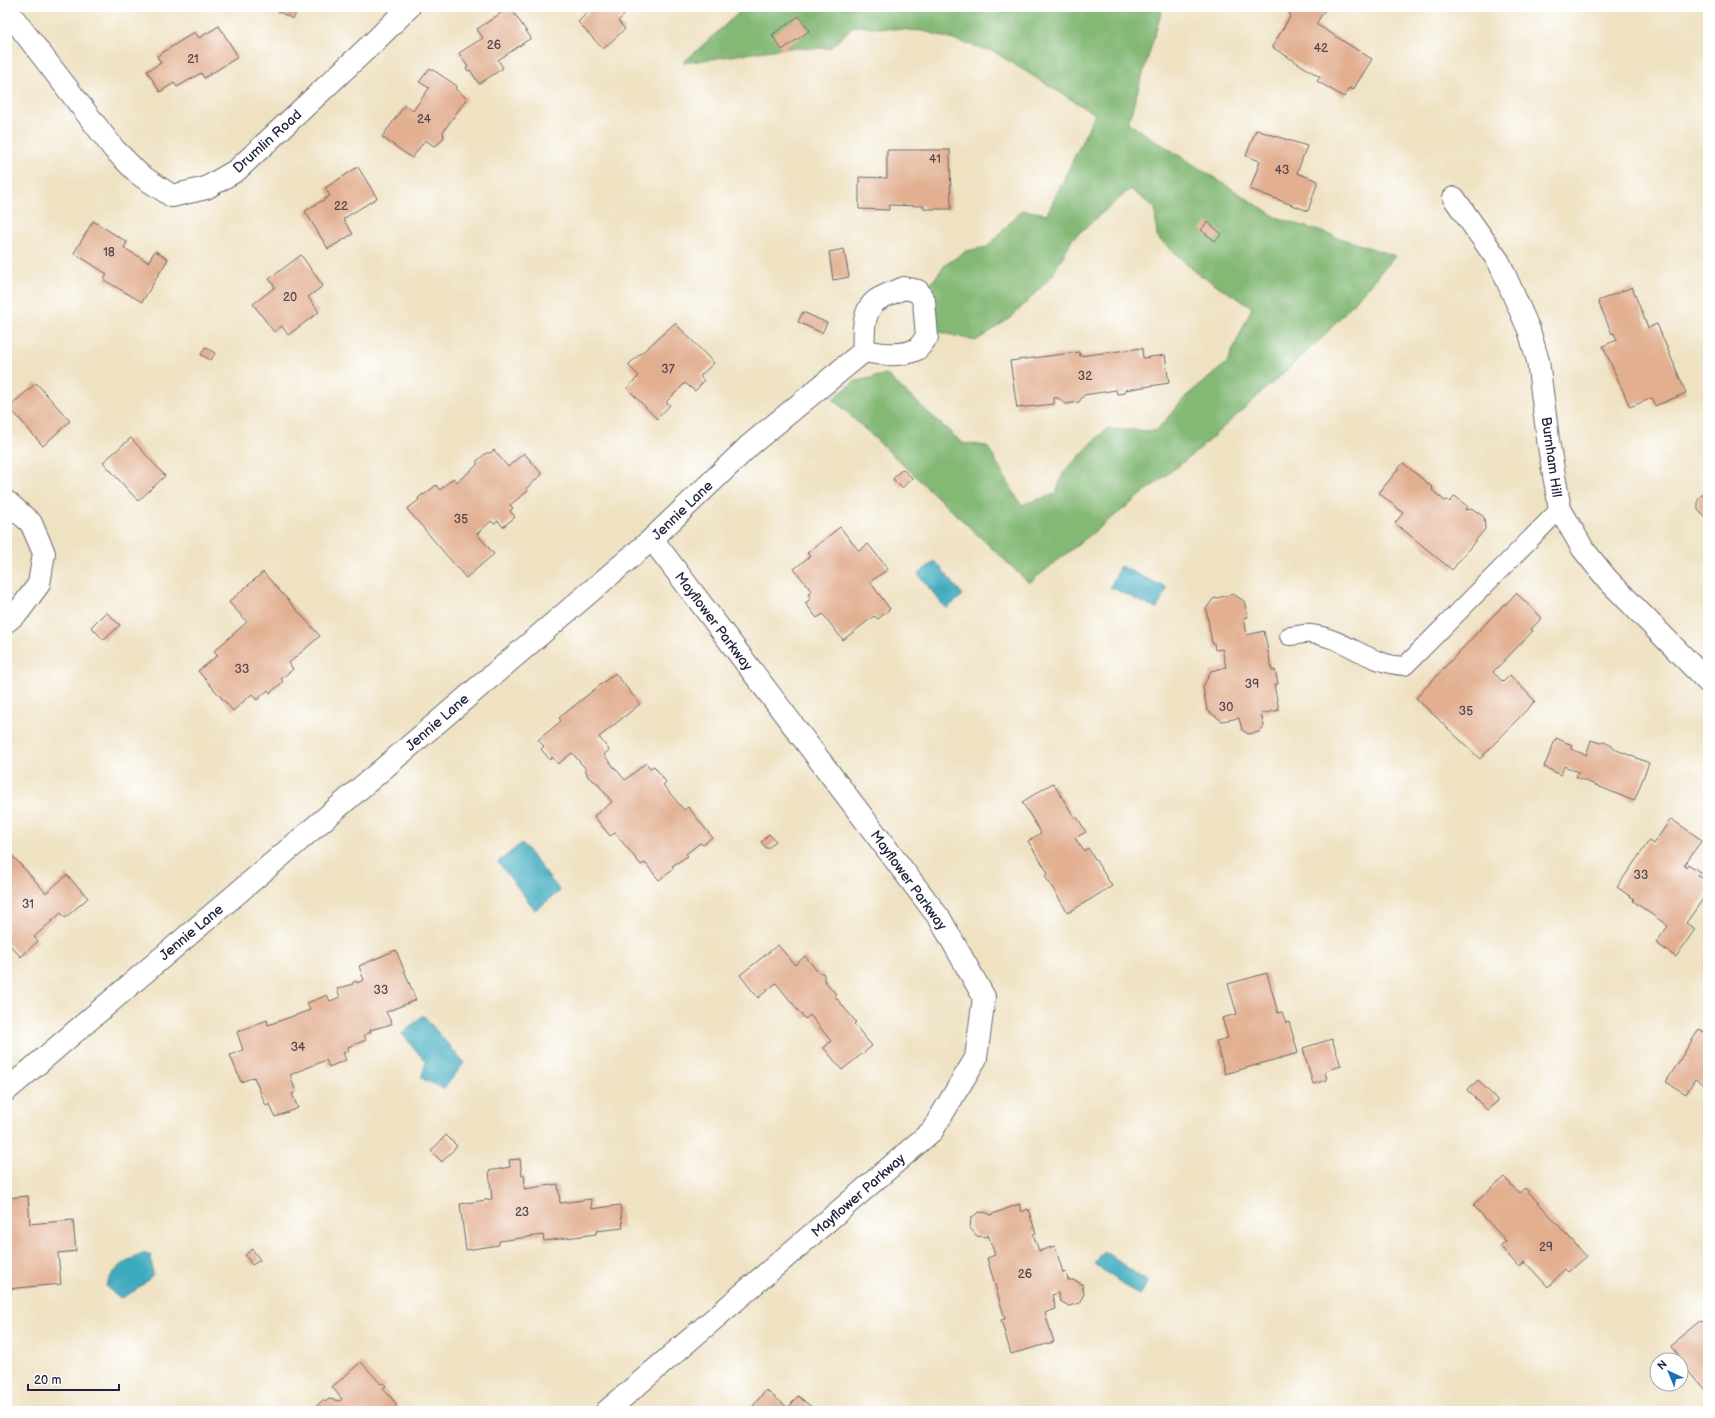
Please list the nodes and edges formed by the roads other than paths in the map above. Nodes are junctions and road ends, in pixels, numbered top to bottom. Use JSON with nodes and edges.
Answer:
{"nodes":[{"id":1,"x":409,"y":7,"type":"edge"},
{"id":2,"x":7,"y":10,"type":"edge"},
{"id":3,"x":1454,"y":198,"type":"dead end"},
{"id":4,"x":864,"y":351,"type":"dead end"},
{"id":5,"x":7,"y":502,"type":"edge"},
{"id":6,"x":1560,"y":509,"type":"junction"},
{"id":7,"x":652,"y":539,"type":"junction"},
{"id":8,"x":7,"y":621,"type":"edge"},
{"id":9,"x":1289,"y":636,"type":"dead end"},
{"id":10,"x":1708,"y":682,"type":"edge"},
{"id":11,"x":7,"y":1090,"type":"edge"},
{"id":12,"x":607,"y":1411,"type":"edge"}],
"edges":[{"from":1,"to":2,"type":"street","name":"Drumlin Road"},
{"from":3,"to":6,"type":"street","name":"Burnham Hill"},
{"from":4,"to":7,"type":"street","name":"Jennie Lane"},
{"from":5,"to":8,"type":"street"},
{"from":6,"to":9,"type":"lane"},
{"from":6,"to":10,"type":"street","name":"Burnham Hill"},
{"from":7,"to":11,"type":"street","name":"Jennie Lane"},
{"from":7,"to":12,"type":"street","name":"Mayflower Parkway"}]}
